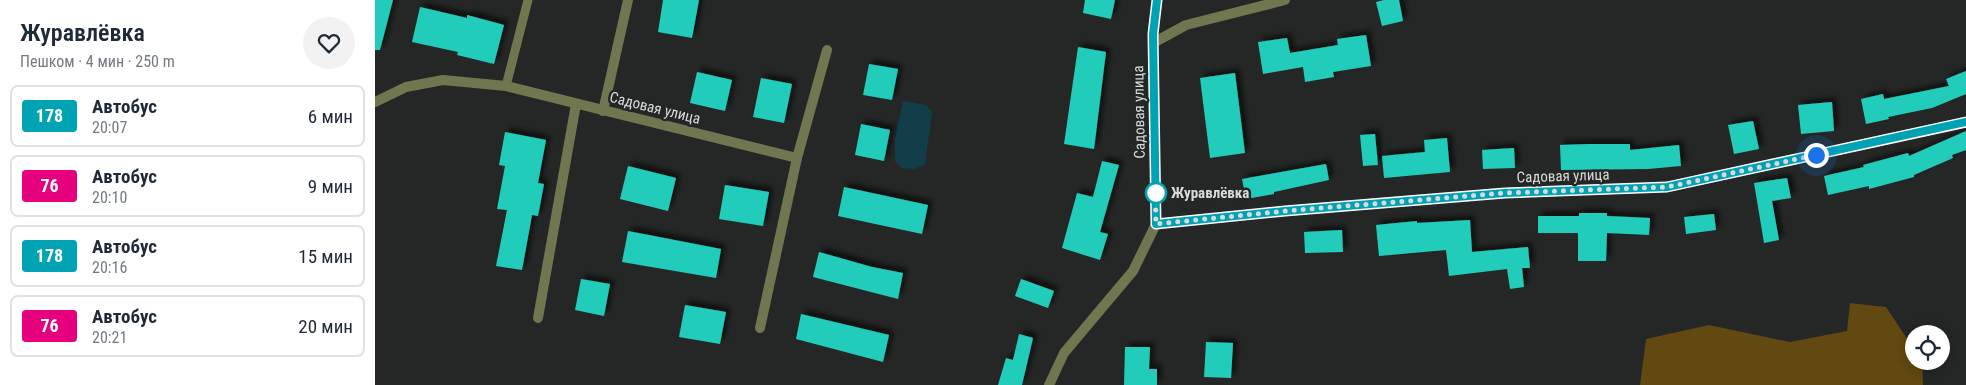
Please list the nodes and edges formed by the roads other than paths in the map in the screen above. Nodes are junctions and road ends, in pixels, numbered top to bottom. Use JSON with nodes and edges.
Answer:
{"nodes":[{"id":1,"x":528,"y":0,"type":"edge"},
{"id":2,"x":628,"y":0,"type":"edge"},
{"id":3,"x":1157,"y":0,"type":"edge"},
{"id":4,"x":1285,"y":0,"type":"edge"},
{"id":5,"x":1153,"y":43,"type":"junction"},
{"id":6,"x":827,"y":50,"type":"dead end"},
{"id":7,"x":506,"y":86,"type":"junction"},
{"id":8,"x":375,"y":102,"type":"edge"},
{"id":9,"x":575,"y":104,"type":"junction"},
{"id":10,"x":603,"y":111,"type":"junction"},
{"id":11,"x":1966,"y":122,"type":"edge"},
{"id":12,"x":797,"y":158,"type":"junction"},
{"id":13,"x":1156,"y":224,"type":"junction"},
{"id":14,"x":538,"y":318,"type":"dead end"},
{"id":15,"x":760,"y":328,"type":"dead end"},
{"id":16,"x":1049,"y":385,"type":"edge"}],
"edges":[{"from":1,"to":7,"type":"lane"},
{"from":2,"to":10,"type":"street"},
{"from":3,"to":5,"type":"street","name":"Садовая улица"},
{"from":4,"to":5,"type":"street"},
{"from":5,"to":13,"type":"street","name":"Садовая улица"},
{"from":6,"to":12,"type":"street"},
{"from":7,"to":8,"type":"street","name":"Садовая улица"},
{"from":7,"to":9,"type":"street","name":"Садовая улица"},
{"from":9,"to":10,"type":"street","name":"Садовая улица"},
{"from":9,"to":14,"type":"street"},
{"from":10,"to":12,"type":"street","name":"Садовая улица"},
{"from":11,"to":13,"type":"street","name":"Садовая улица"},
{"from":12,"to":15,"type":"street"},
{"from":13,"to":16,"type":"street","name":"Садовая улица"}]}
